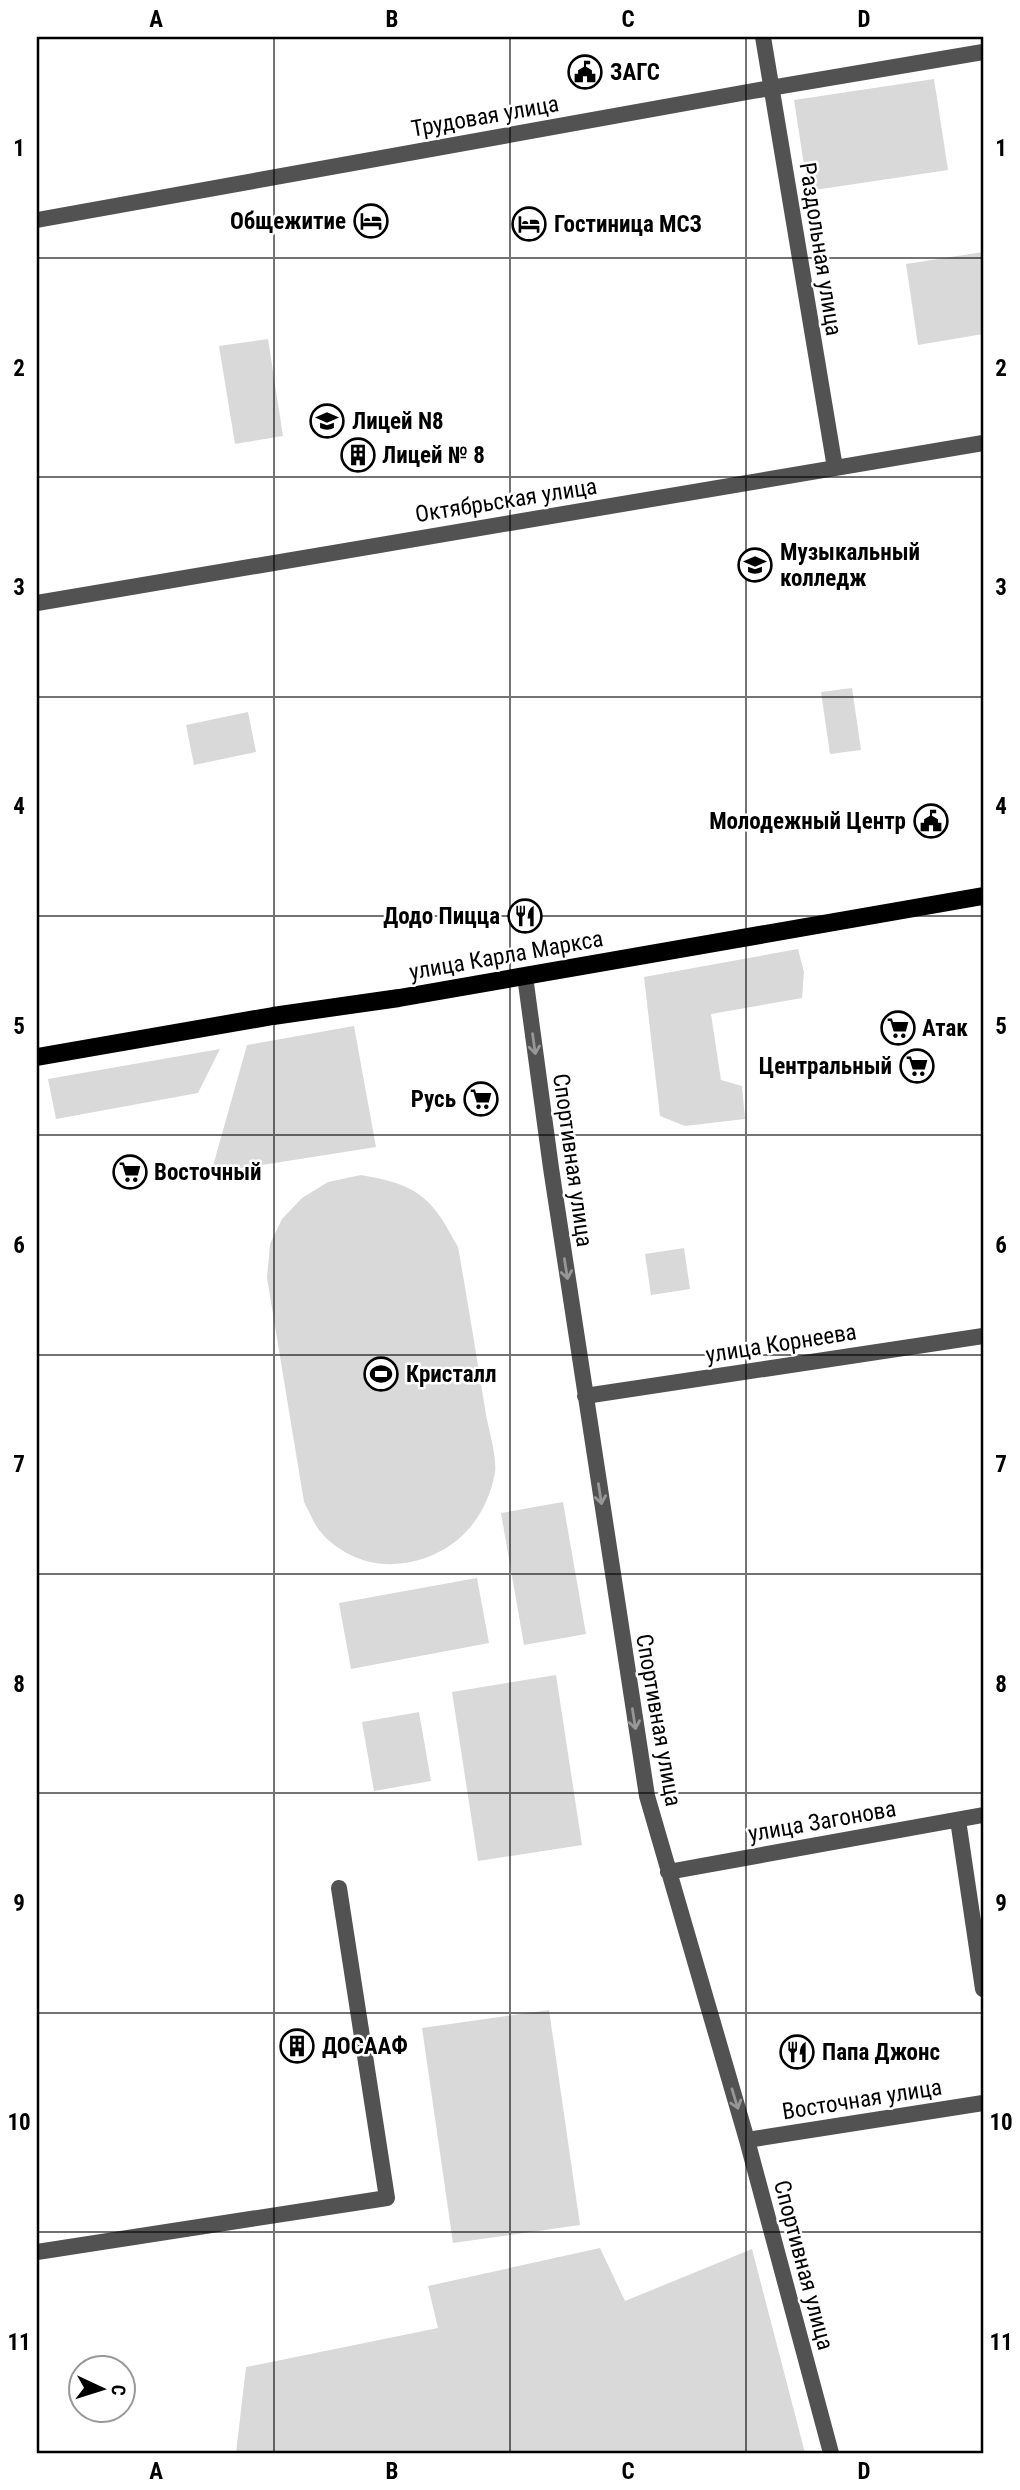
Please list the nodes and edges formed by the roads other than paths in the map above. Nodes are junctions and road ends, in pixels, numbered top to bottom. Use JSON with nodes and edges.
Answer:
{"nodes":[{"id":1,"x":763,"y":37,"type":"edge"},
{"id":2,"x":983,"y":52,"type":"edge"},
{"id":3,"x":772,"y":88,"type":"junction"},
{"id":4,"x":37,"y":220,"type":"edge"},
{"id":5,"x":983,"y":443,"type":"edge"},
{"id":6,"x":835,"y":468,"type":"junction"},
{"id":7,"x":37,"y":603,"type":"edge"},
{"id":8,"x":983,"y":896,"type":"edge"},
{"id":9,"x":525,"y":976,"type":"junction"},
{"id":10,"x":37,"y":1057,"type":"edge"},
{"id":11,"x":983,"y":1336,"type":"edge"},
{"id":12,"x":585,"y":1396,"type":"junction"},
{"id":13,"x":983,"y":1815,"type":"edge"},
{"id":14,"x":958,"y":1820,"type":"junction"},
{"id":15,"x":668,"y":1872,"type":"junction"},
{"id":16,"x":339,"y":1888,"type":"dead end"},
{"id":17,"x":983,"y":1989,"type":"edge"},
{"id":18,"x":983,"y":2103,"type":"edge"},
{"id":19,"x":747,"y":2140,"type":"junction"},
{"id":20,"x":37,"y":2252,"type":"edge"},
{"id":21,"x":831,"y":2453,"type":"edge"}],
"edges":[{"from":1,"to":3,"type":"street","name":"Раздольная улица"},
{"from":2,"to":3,"type":"street","name":"Трудовая улица"},
{"from":3,"to":4,"type":"street","name":"Трудовая улица"},
{"from":3,"to":6,"type":"street","name":"Раздольная улица"},
{"from":5,"to":6,"type":"street","name":"Октябрьская улица"},
{"from":6,"to":7,"type":"street","name":"Октябрьская улица"},
{"from":8,"to":9,"type":"main road","name":"улица Карла Маркса"},
{"from":9,"to":10,"type":"main road","name":"улица Карла Маркса"},
{"from":9,"to":12,"type":"street","name":"Спортивная улица","one_way":true},
{"from":11,"to":12,"type":"street","name":"улица Корнеева"},
{"from":12,"to":15,"type":"street","name":"Спортивная улица","one_way":true},
{"from":13,"to":14,"type":"street","name":"улица Загонова"},
{"from":14,"to":15,"type":"street","name":"улица Загонова"},
{"from":14,"to":17,"type":"street"},
{"from":15,"to":19,"type":"street","name":"Спортивная улица","one_way":true},
{"from":16,"to":20,"type":"street"},
{"from":18,"to":19,"type":"street","name":"Восточная улица"},
{"from":19,"to":21,"type":"street","name":"Спортивная улица"}]}
